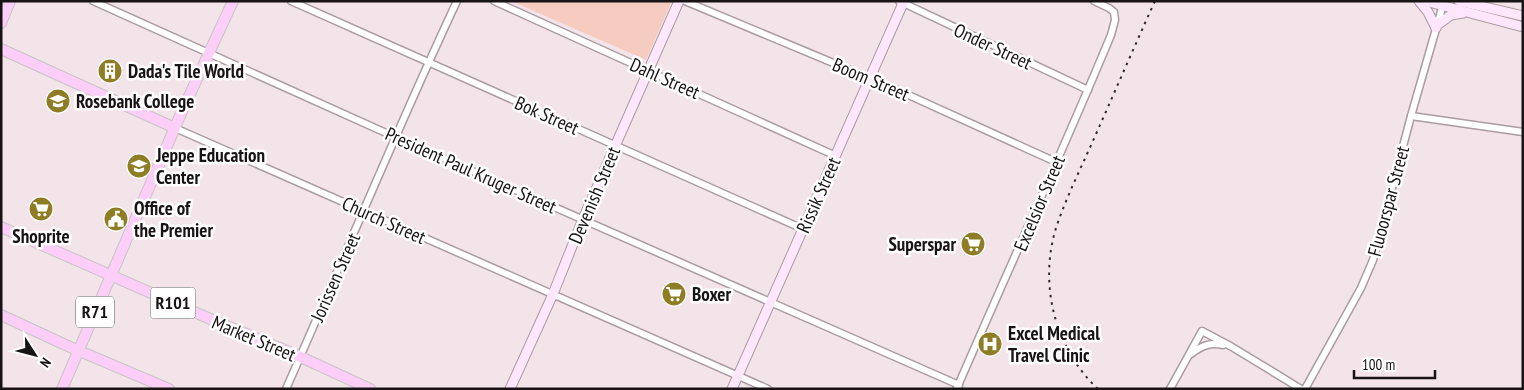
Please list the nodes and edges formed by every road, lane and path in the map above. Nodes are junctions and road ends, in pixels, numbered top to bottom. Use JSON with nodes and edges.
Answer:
{"nodes":[{"id":1,"x":10,"y":1,"type":"edge"},
{"id":2,"x":93,"y":1,"type":"edge"},
{"id":3,"x":233,"y":1,"type":"edge"},
{"id":4,"x":291,"y":1,"type":"edge"},
{"id":5,"x":457,"y":1,"type":"edge"},
{"id":6,"x":494,"y":1,"type":"edge"},
{"id":7,"x":679,"y":1,"type":"edge"},
{"id":8,"x":685,"y":1,"type":"edge"},
{"id":9,"x":1094,"y":1,"type":"edge"},
{"id":10,"x":1419,"y":1,"type":"edge"},
{"id":11,"x":1425,"y":1,"type":"edge"},
{"id":12,"x":1459,"y":1,"type":"edge"},
{"id":13,"x":902,"y":2,"type":"edge"},
{"id":14,"x":1443,"y":4,"type":"edge"},
{"id":15,"x":1468,"y":13,"type":"junction"},
{"id":16,"x":1523,"y":16,"type":"edge"},
{"id":17,"x":1,"y":23,"type":"edge"},
{"id":18,"x":1436,"y":27,"type":"junction"},
{"id":19,"x":1523,"y":27,"type":"edge"},
{"id":20,"x":1,"y":49,"type":"edge"},
{"id":21,"x":210,"y":53,"type":"junction"},
{"id":22,"x":429,"y":61,"type":"junction"},
{"id":23,"x":648,"y":70,"type":"junction"},
{"id":24,"x":870,"y":78,"type":"junction"},
{"id":25,"x":1088,"y":90,"type":"junction"},
{"id":26,"x":1410,"y":116,"type":"junction"},
{"id":27,"x":176,"y":128,"type":"junction"},
{"id":28,"x":1523,"y":132,"type":"edge"},
{"id":29,"x":395,"y":137,"type":"junction"},
{"id":30,"x":616,"y":145,"type":"junction"},
{"id":31,"x":836,"y":156,"type":"junction"},
{"id":32,"x":1056,"y":162,"type":"junction"},
{"id":33,"x":364,"y":211,"type":"junction"},
{"id":34,"x":583,"y":219,"type":"junction"},
{"id":35,"x":1,"y":227,"type":"edge"},
{"id":36,"x":803,"y":229,"type":"junction"},
{"id":37,"x":111,"y":275,"type":"junction"},
{"id":38,"x":553,"y":294,"type":"junction"},
{"id":39,"x":770,"y":301,"type":"junction"},
{"id":40,"x":1,"y":315,"type":"edge"},
{"id":41,"x":1232,"y":347,"type":"junction"},
{"id":42,"x":78,"y":350,"type":"junction"},
{"id":43,"x":1189,"y":355,"type":"junction"},
{"id":44,"x":300,"y":357,"type":"junction"},
{"id":45,"x":738,"y":376,"type":"junction"},
{"id":46,"x":958,"y":387,"type":"edge"},
{"id":47,"x":62,"y":389,"type":"edge"},
{"id":48,"x":169,"y":389,"type":"edge"},
{"id":49,"x":286,"y":389,"type":"edge"},
{"id":50,"x":370,"y":389,"type":"edge"},
{"id":51,"x":510,"y":389,"type":"edge"},
{"id":52,"x":732,"y":389,"type":"edge"},
{"id":53,"x":768,"y":389,"type":"edge"},
{"id":54,"x":1170,"y":389,"type":"edge"},
{"id":55,"x":1303,"y":389,"type":"edge"}],
"edges":[{"from":1,"to":17,"type":"main road"},
{"from":2,"to":21,"type":"street","name":"President Paul Kruger Street"},
{"from":3,"to":21,"type":"main road"},
{"from":4,"to":22,"type":"street","name":"Bok Street"},
{"from":5,"to":22,"type":"street","name":"Jorissen Street"},
{"from":6,"to":23,"type":"street","name":"Dahl Street"},
{"from":7,"to":23,"type":"main road","name":"Devenish Street"},
{"from":8,"to":24,"type":"street","name":"Boom Street"},
{"from":9,"to":25,"type":"street","name":"Excelsior Street"},
{"from":10,"to":18,"type":"main road"},
{"from":11,"to":14,"type":"main road"},
{"from":12,"to":16,"type":"main road"},
{"from":13,"to":24,"type":"main road","name":"Rissik Street"},
{"from":13,"to":25,"type":"street","name":"Onder Street"},
{"from":14,"to":15,"type":"main road"},
{"from":14,"to":18,"type":"street","name":"Fluoorspar Street"},
{"from":15,"to":18,"type":"main road"},
{"from":15,"to":19,"type":"main road"},
{"from":18,"to":26,"type":"street","name":"Fluoorspar Street"},
{"from":20,"to":27,"type":"main road","name":"Church Street"},
{"from":21,"to":27,"type":"main road"},
{"from":21,"to":29,"type":"street","name":"President Paul Kruger Street"},
{"from":22,"to":29,"type":"street","name":"Jorissen Street"},
{"from":22,"to":30,"type":"street","name":"Bok Street"},
{"from":23,"to":30,"type":"main road","name":"Devenish Street"},
{"from":23,"to":31,"type":"street","name":"Dahl Street"},
{"from":24,"to":31,"type":"main road","name":"Rissik Street"},
{"from":24,"to":32,"type":"street","name":"Boom Street"},
{"from":25,"to":32,"type":"street","name":"Excelsior Street"},
{"from":26,"to":28,"type":"street"},
{"from":26,"to":55,"type":"street","name":"Fluoorspar Street"},
{"from":27,"to":33,"type":"street","name":"Church Street"},
{"from":27,"to":37,"type":"main road"},
{"from":29,"to":33,"type":"street","name":"Jorissen Street"},
{"from":29,"to":34,"type":"street","name":"President Paul Kruger Street"},
{"from":30,"to":34,"type":"main road","name":"Devenish Street"},
{"from":30,"to":36,"type":"street","name":"Bok Street"},
{"from":31,"to":36,"type":"main road","name":"Rissik Street"},
{"from":32,"to":46,"type":"street","name":"Excelsior Street"},
{"from":33,"to":38,"type":"street","name":"Church Street"},
{"from":33,"to":44,"type":"street","name":"Jorissen Street"},
{"from":34,"to":38,"type":"main road","name":"Devenish Street"},
{"from":34,"to":39,"type":"street","name":"President Paul Kruger Street"},
{"from":35,"to":37,"type":"main road","name":"Market Street","number":"R101"},
{"from":36,"to":39,"type":"main road","name":"Rissik Street"},
{"from":37,"to":42,"type":"main road","number":"R71"},
{"from":37,"to":44,"type":"main road","name":"Market Street","number":"R101"},
{"from":38,"to":45,"type":"street","name":"Church Street"},
{"from":38,"to":51,"type":"main road","name":"Devenish Street"},
{"from":39,"to":45,"type":"main road","name":"Rissik Street"},
{"from":39,"to":46,"type":"street","name":"President Paul Kruger Street"},
{"from":40,"to":42,"type":"main road"},
{"from":41,"to":43,"type":"street"},
{"from":41,"to":43,"type":"street"},
{"from":41,"to":55,"type":"street"},
{"from":42,"to":47,"type":"main road","number":"R71"},
{"from":42,"to":48,"type":"main road"},
{"from":43,"to":54,"type":"street"},
{"from":44,"to":49,"type":"street","name":"Jorissen Street"},
{"from":44,"to":50,"type":"main road","name":"Market Street","number":"R101"},
{"from":45,"to":52,"type":"main road","name":"Rissik Street"},
{"from":45,"to":53,"type":"street","name":"Church Street"}]}
